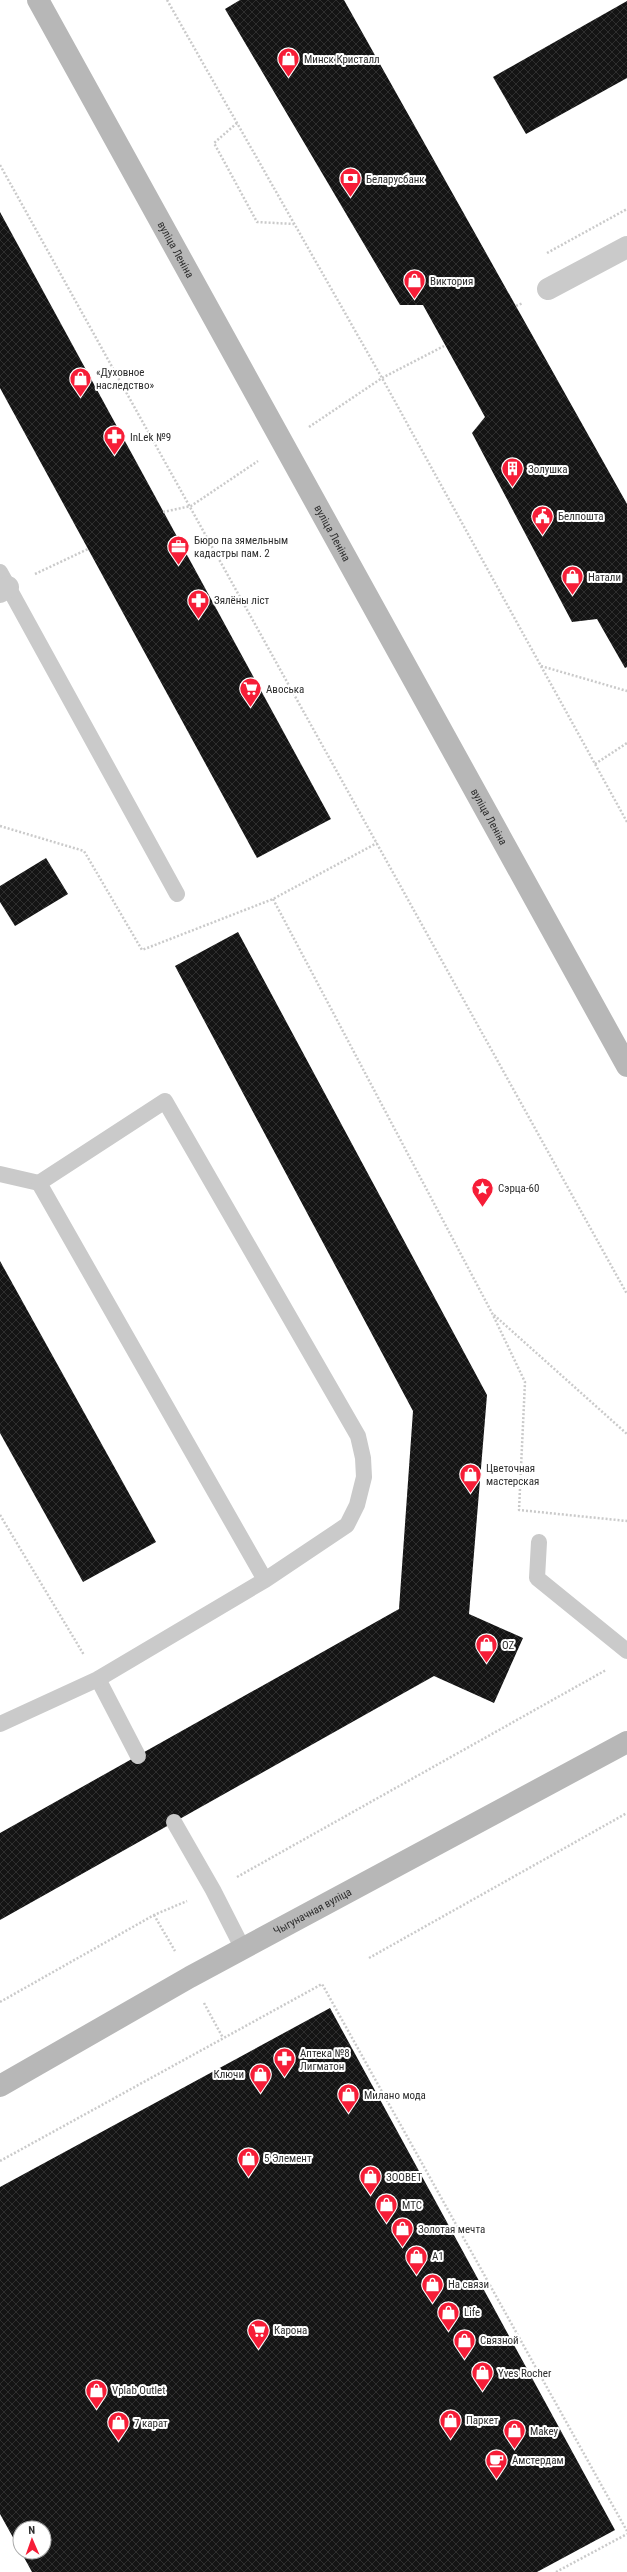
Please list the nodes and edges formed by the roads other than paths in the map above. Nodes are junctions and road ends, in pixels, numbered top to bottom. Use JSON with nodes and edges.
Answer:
{"nodes":[{"id":1,"x":38,"y":0,"type":"edge"},
{"id":2,"x":627,"y":247,"type":"edge"},
{"id":3,"x":548,"y":289,"type":"dead end"},
{"id":4,"x":3,"y":584,"type":"edge"},
{"id":5,"x":177,"y":894,"type":"dead end"},
{"id":6,"x":627,"y":1066,"type":"edge"},
{"id":7,"x":0,"y":1174,"type":"edge"},
{"id":8,"x":39,"y":1183,"type":"junction"},
{"id":9,"x":539,"y":1542,"type":"dead end"},
{"id":10,"x":265,"y":1580,"type":"junction"},
{"id":11,"x":627,"y":1651,"type":"edge"},
{"id":12,"x":98,"y":1679,"type":"junction"},
{"id":13,"x":0,"y":1724,"type":"edge"},
{"id":14,"x":627,"y":1742,"type":"edge"},
{"id":15,"x":138,"y":1756,"type":"dead end"},
{"id":16,"x":174,"y":1822,"type":"dead end"},
{"id":17,"x":243,"y":1949,"type":"junction"},
{"id":18,"x":0,"y":2086,"type":"edge"}],
"edges":[{"from":1,"to":6,"type":"main road","name":"вуліца Леніна"},
{"from":2,"to":3,"type":"street"},
{"from":4,"to":5,"type":"lane"},
{"from":7,"to":8,"type":"lane"},
{"from":8,"to":10,"type":"lane"},
{"from":8,"to":10,"type":"lane"},
{"from":9,"to":11,"type":"lane"},
{"from":10,"to":12,"type":"lane"},
{"from":12,"to":13,"type":"lane"},
{"from":12,"to":15,"type":"lane"},
{"from":14,"to":17,"type":"main road","name":"Чыгуначная вуліца"},
{"from":16,"to":17,"type":"lane"},
{"from":17,"to":18,"type":"main road","name":"Чыгуначная вуліца"}]}
